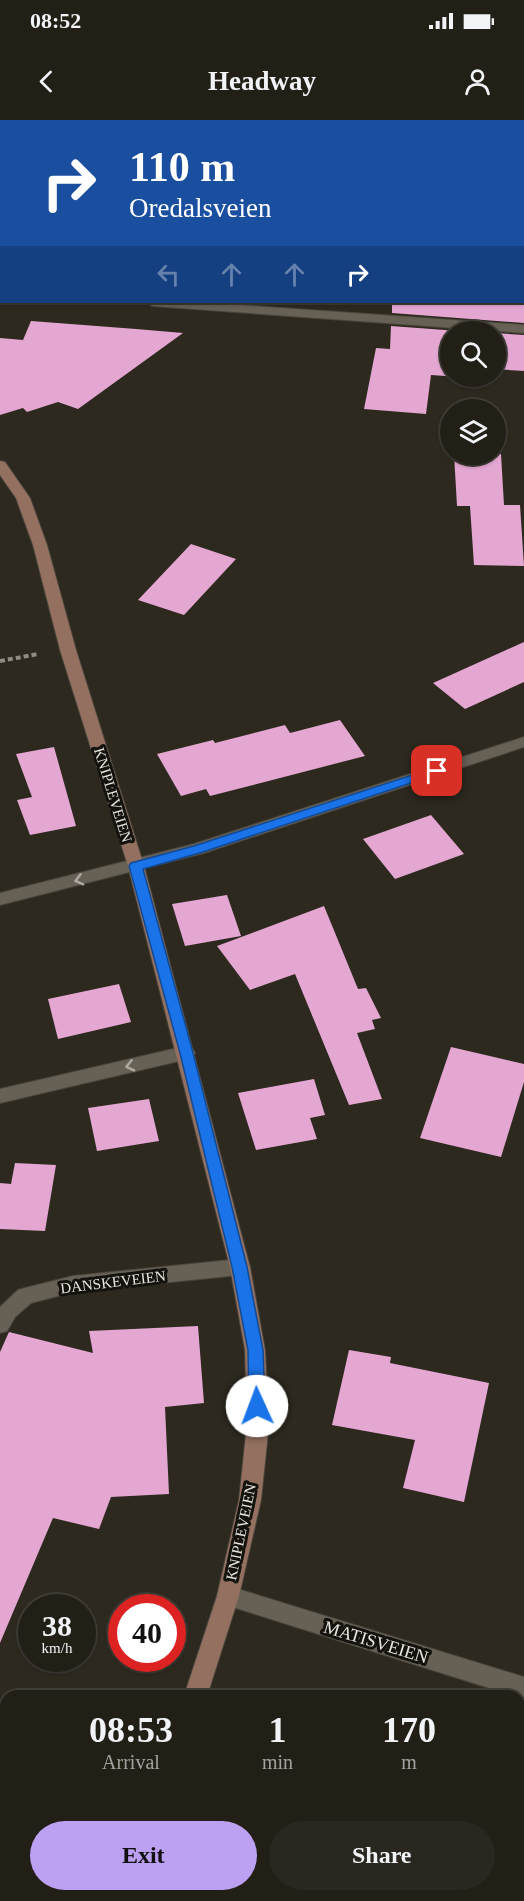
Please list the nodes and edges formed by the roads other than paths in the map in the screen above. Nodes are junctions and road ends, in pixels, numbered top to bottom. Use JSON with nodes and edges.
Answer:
{"nodes":[{"id":1,"x":166,"y":303,"type":"edge"},
{"id":2,"x":524,"y":329,"type":"edge"},
{"id":3,"x":0,"y":465,"type":"edge"},
{"id":4,"x":524,"y":742,"type":"edge"},
{"id":5,"x":136,"y":866,"type":"junction"},
{"id":6,"x":0,"y":899,"type":"edge"},
{"id":7,"x":186,"y":1053,"type":"junction"},
{"id":8,"x":0,"y":1096,"type":"edge"},
{"id":9,"x":240,"y":1267,"type":"junction"},
{"id":10,"x":0,"y":1325,"type":"edge"},
{"id":11,"x":228,"y":1596,"type":"junction"},
{"id":12,"x":524,"y":1688,"type":"edge"},
{"id":13,"x":198,"y":1690,"type":"edge"}],
"edges":[{"from":1,"to":2,"type":"street"},
{"from":3,"to":5,"type":"street","name":"KNIPLEVEIEN"},
{"from":4,"to":5,"type":"street"},
{"from":5,"to":6,"type":"street","one_way":true},
{"from":5,"to":7,"type":"street","name":"KNIPLEVEIEN"},
{"from":7,"to":8,"type":"street","one_way":true},
{"from":7,"to":9,"type":"street","name":"KNIPLEVEIEN"},
{"from":9,"to":10,"type":"street","name":"DANSKEVEIEN"},
{"from":9,"to":11,"type":"street","name":"KNIPLEVEIEN"},
{"from":11,"to":12,"type":"street","name":"MATISVEIEN"},
{"from":11,"to":13,"type":"street","name":"KNIPLEVEIEN"}]}
